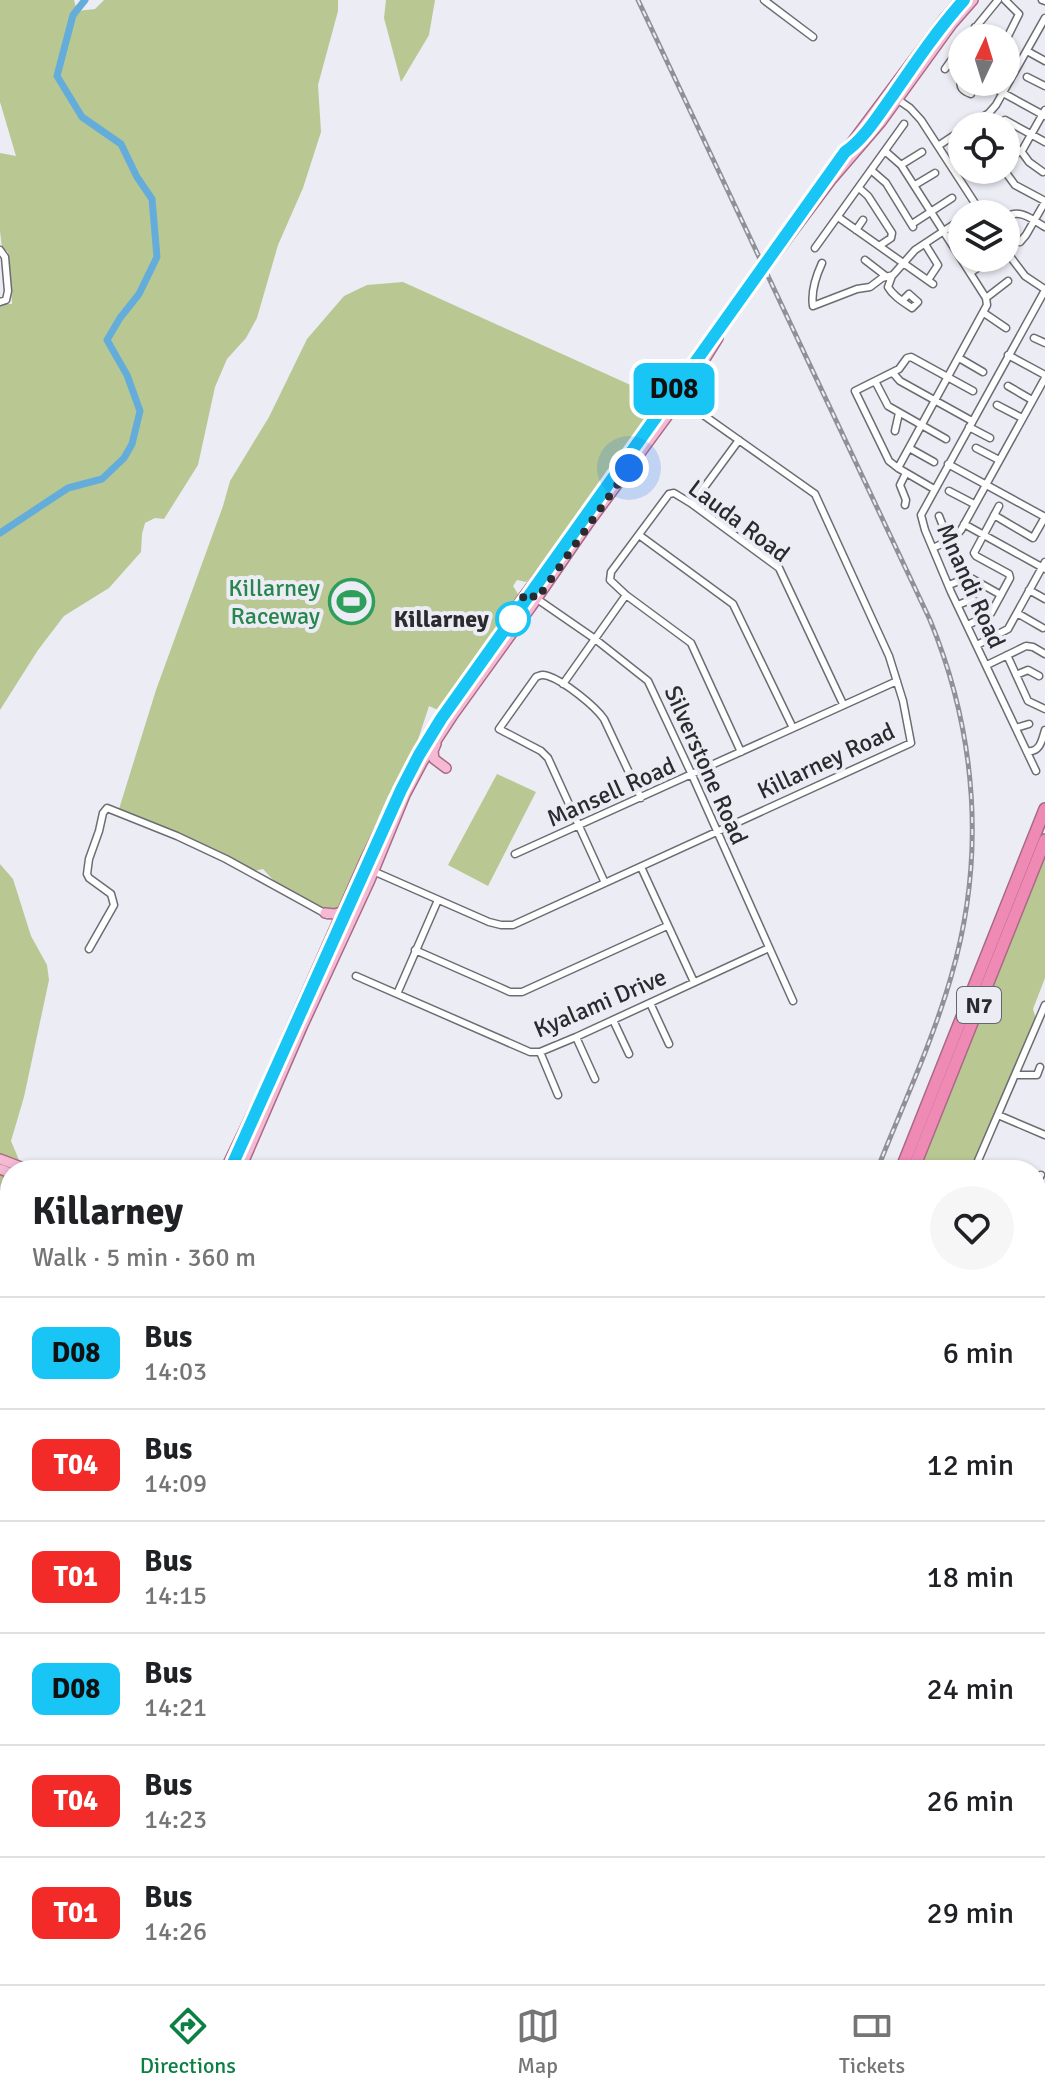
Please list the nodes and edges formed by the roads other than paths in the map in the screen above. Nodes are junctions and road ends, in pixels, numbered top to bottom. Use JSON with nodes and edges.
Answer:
{"nodes":[{"id":1,"x":764,"y":0,"type":"edge"},
{"id":2,"x":960,"y":0,"type":"edge"},
{"id":3,"x":973,"y":0,"type":"edge"},
{"id":4,"x":998,"y":0,"type":"edge"},
{"id":5,"x":1005,"y":0,"type":"edge"},
{"id":6,"x":986,"y":12,"type":"junction"},
{"id":7,"x":993,"y":18,"type":"dead end"},
{"id":8,"x":1045,"y":18,"type":"edge"},
{"id":9,"x":977,"y":24,"type":"edge"},
{"id":10,"x":1014,"y":24,"type":"edge"},
{"id":11,"x":1042,"y":30,"type":"edge"},
{"id":12,"x":813,"y":37,"type":"dead end"},
{"id":13,"x":1027,"y":51,"type":"junction"},
{"id":14,"x":1045,"y":61,"type":"edge"},
{"id":15,"x":1020,"y":63,"type":"edge"},
{"id":16,"x":1027,"y":77,"type":"dead end"},
{"id":17,"x":1045,"y":86,"type":"edge"},
{"id":18,"x":888,"y":93,"type":"junction"},
{"id":19,"x":1001,"y":96,"type":"edge"},
{"id":20,"x":1009,"y":96,"type":"edge"},
{"id":21,"x":898,"y":100,"type":"junction"},
{"id":22,"x":989,"y":112,"type":"edge"},
{"id":23,"x":1044,"y":114,"type":"edge"},
{"id":24,"x":904,"y":124,"type":"dead end"},
{"id":25,"x":1020,"y":128,"type":"edge"},
{"id":26,"x":1032,"y":135,"type":"junction"},
{"id":27,"x":948,"y":139,"type":"edge"},
{"id":28,"x":1045,"y":142,"type":"edge"},
{"id":29,"x":938,"y":146,"type":"junction"},
{"id":30,"x":885,"y":151,"type":"junction"},
{"id":31,"x":1021,"y":151,"type":"joint"},
{"id":32,"x":922,"y":152,"type":"dead end"},
{"id":33,"x":901,"y":165,"type":"junction"},
{"id":34,"x":871,"y":170,"type":"junction"},
{"id":35,"x":1043,"y":172,"type":"dead end"},
{"id":36,"x":935,"y":173,"type":"dead end"},
{"id":37,"x":1014,"y":184,"type":"edge"},
{"id":38,"x":915,"y":185,"type":"junction"},
{"id":39,"x":859,"y":188,"type":"junction"},
{"id":40,"x":952,"y":198,"type":"dead end"},
{"id":41,"x":973,"y":200,"type":"edge"},
{"id":42,"x":1045,"y":202,"type":"edge"},
{"id":43,"x":931,"y":212,"type":"junction"},
{"id":44,"x":1020,"y":215,"type":"edge"},
{"id":45,"x":838,"y":217,"type":"junction"},
{"id":46,"x":863,"y":220,"type":"dead end"},
{"id":47,"x":1035,"y":221,"type":"junction"},
{"id":48,"x":1045,"y":227,"type":"edge"},
{"id":49,"x":948,"y":228,"type":"edge"},
{"id":50,"x":856,"y":230,"type":"junction"},
{"id":51,"x":943,"y":231,"type":"junction"},
{"id":52,"x":948,"y":237,"type":"edge"},
{"id":53,"x":1020,"y":242,"type":"dead end"},
{"id":54,"x":925,"y":244,"type":"junction"},
{"id":55,"x":879,"y":246,"type":"junction"},
{"id":56,"x":815,"y":248,"type":"dead end"},
{"id":57,"x":0,"y":250,"type":"edge"},
{"id":58,"x":776,"y":252,"type":"junction"},
{"id":59,"x":865,"y":260,"type":"dead end"},
{"id":60,"x":903,"y":262,"type":"junction"},
{"id":61,"x":822,"y":263,"type":"dead end"},
{"id":62,"x":1020,"y":269,"type":"edge"},
{"id":63,"x":970,"y":273,"type":"edge"},
{"id":64,"x":891,"y":276,"type":"junction"},
{"id":65,"x":1008,"y":281,"type":"dead end"},
{"id":66,"x":1044,"y":290,"type":"edge"},
{"id":67,"x":986,"y":298,"type":"junction"},
{"id":68,"x":902,"y":301,"type":"dead end"},
{"id":69,"x":0,"y":302,"type":"edge"},
{"id":70,"x":984,"y":313,"type":"junction"},
{"id":71,"x":1006,"y":328,"type":"dead end"},
{"id":72,"x":1034,"y":338,"type":"dead end"},
{"id":73,"x":1045,"y":343,"type":"edge"},
{"id":74,"x":1008,"y":355,"type":"junction"},
{"id":75,"x":959,"y":358,"type":"junction"},
{"id":76,"x":983,"y":372,"type":"dead end"},
{"id":77,"x":893,"y":373,"type":"junction"},
{"id":78,"x":1045,"y":376,"type":"edge"},
{"id":79,"x":948,"y":377,"type":"junction"},
{"id":80,"x":875,"y":381,"type":"junction"},
{"id":81,"x":1008,"y":386,"type":"dead end"},
{"id":82,"x":973,"y":391,"type":"dead end"},
{"id":83,"x":676,"y":396,"type":"junction"},
{"id":84,"x":1032,"y":400,"type":"junction"},
{"id":85,"x":935,"y":401,"type":"junction"},
{"id":86,"x":997,"y":405,"type":"dead end"},
{"id":87,"x":899,"y":413,"type":"junction"},
{"id":88,"x":1022,"y":418,"type":"junction"},
{"id":89,"x":970,"y":424,"type":"junction"},
{"id":90,"x":922,"y":425,"type":"junction"},
{"id":91,"x":895,"y":431,"type":"dead end"},
{"id":92,"x":990,"y":438,"type":"dead end"},
{"id":93,"x":946,"y":439,"type":"dead end"},
{"id":94,"x":739,"y":440,"type":"junction"},
{"id":95,"x":909,"y":448,"type":"junction"},
{"id":96,"x":976,"y":448,"type":"dead end"},
{"id":97,"x":999,"y":460,"type":"junction"},
{"id":98,"x":934,"y":462,"type":"dead end"},
{"id":99,"x":948,"y":464,"type":"junction"},
{"id":100,"x":898,"y":468,"type":"junction"},
{"id":101,"x":906,"y":473,"type":"junction"},
{"id":102,"x":985,"y":484,"type":"junction"},
{"id":103,"x":934,"y":489,"type":"junction"},
{"id":104,"x":949,"y":491,"type":"dead end"},
{"id":105,"x":692,"y":504,"type":"junction"},
{"id":106,"x":974,"y":504,"type":"junction"},
{"id":107,"x":905,"y":505,"type":"dead end"},
{"id":108,"x":999,"y":506,"type":"dead end"},
{"id":109,"x":994,"y":515,"type":"junction"},
{"id":110,"x":939,"y":516,"type":"dead end"},
{"id":111,"x":1045,"y":517,"type":"edge"},
{"id":112,"x":964,"y":524,"type":"junction"},
{"id":113,"x":639,"y":535,"type":"junction"},
{"id":114,"x":983,"y":535,"type":"junction"},
{"id":115,"x":949,"y":541,"type":"junction"},
{"id":116,"x":933,"y":548,"type":"junction"},
{"id":117,"x":1044,"y":566,"type":"edge"},
{"id":118,"x":949,"y":585,"type":"junction"},
{"id":119,"x":1029,"y":590,"type":"junction"},
{"id":120,"x":527,"y":592,"type":"junction"},
{"id":121,"x":626,"y":595,"type":"junction"},
{"id":122,"x":1001,"y":595,"type":"junction"},
{"id":123,"x":537,"y":599,"type":"junction"},
{"id":124,"x":1045,"y":599,"type":"edge"},
{"id":125,"x":977,"y":602,"type":"dead end"},
{"id":126,"x":958,"y":605,"type":"junction"},
{"id":127,"x":1017,"y":613,"type":"junction"},
{"id":128,"x":968,"y":625,"type":"junction"},
{"id":129,"x":1043,"y":628,"type":"dead end"},
{"id":130,"x":595,"y":639,"type":"junction"},
{"id":131,"x":977,"y":645,"type":"junction"},
{"id":132,"x":1045,"y":654,"type":"edge"},
{"id":133,"x":1007,"y":655,"type":"junction"},
{"id":134,"x":987,"y":665,"type":"junction"},
{"id":135,"x":1016,"y":675,"type":"junction"},
{"id":136,"x":1039,"y":676,"type":"dead end"},
{"id":137,"x":897,"y":681,"type":"junction"},
{"id":138,"x":563,"y":684,"type":"junction"},
{"id":139,"x":843,"y":704,"type":"junction"},
{"id":140,"x":1045,"y":709,"type":"edge"},
{"id":141,"x":1029,"y":724,"type":"dead end"},
{"id":142,"x":793,"y":728,"type":"junction"},
{"id":143,"x":1016,"y":728,"type":"junction"},
{"id":144,"x":442,"y":730,"type":"junction"},
{"id":145,"x":1045,"y":730,"type":"edge"},
{"id":146,"x":1027,"y":751,"type":"junction"},
{"id":147,"x":741,"y":752,"type":"junction"},
{"id":148,"x":446,"y":768,"type":"dead end"},
{"id":149,"x":1036,"y":771,"type":"dead end"},
{"id":150,"x":692,"y":775,"type":"junction"},
{"id":151,"x":641,"y":798,"type":"junction"},
{"id":152,"x":1045,"y":809,"type":"edge"},
{"id":153,"x":579,"y":826,"type":"junction"},
{"id":154,"x":716,"y":832,"type":"junction"},
{"id":155,"x":1045,"y":840,"type":"edge"},
{"id":156,"x":515,"y":854,"type":"dead end"},
{"id":157,"x":362,"y":866,"type":"junction"},
{"id":158,"x":641,"y":867,"type":"junction"},
{"id":159,"x":373,"y":871,"type":"junction"},
{"id":160,"x":605,"y":883,"type":"junction"},
{"id":161,"x":438,"y":900,"type":"junction"},
{"id":162,"x":325,"y":913,"type":"joint"},
{"id":163,"x":339,"y":917,"type":"junction"},
{"id":164,"x":667,"y":926,"type":"junction"},
{"id":165,"x":348,"y":927,"type":"junction"},
{"id":166,"x":769,"y":948,"type":"junction"},
{"id":167,"x":89,"y":949,"type":"dead end"},
{"id":168,"x":415,"y":950,"type":"junction"},
{"id":169,"x":356,"y":976,"type":"dead end"},
{"id":170,"x":694,"y":982,"type":"junction"},
{"id":171,"x":397,"y":994,"type":"junction"},
{"id":172,"x":793,"y":1001,"type":"dead end"},
{"id":173,"x":650,"y":1003,"type":"junction"},
{"id":174,"x":1045,"y":1005,"type":"edge"},
{"id":175,"x":613,"y":1020,"type":"junction"},
{"id":176,"x":1037,"y":1025,"type":"junction"},
{"id":177,"x":1045,"y":1028,"type":"edge"},
{"id":178,"x":576,"y":1037,"type":"junction"},
{"id":179,"x":669,"y":1044,"type":"dead end"},
{"id":180,"x":540,"y":1052,"type":"junction"},
{"id":181,"x":629,"y":1054,"type":"dead end"},
{"id":182,"x":1040,"y":1067,"type":"dead end"},
{"id":183,"x":1015,"y":1075,"type":"junction"},
{"id":184,"x":1037,"y":1075,"type":"junction"},
{"id":185,"x":595,"y":1079,"type":"dead end"},
{"id":186,"x":1039,"y":1085,"type":"dead end"},
{"id":187,"x":558,"y":1095,"type":"dead end"},
{"id":188,"x":998,"y":1115,"type":"junction"},
{"id":189,"x":1045,"y":1135,"type":"edge"},
{"id":190,"x":233,"y":1153,"type":"junction"},
{"id":191,"x":245,"y":1157,"type":"junction"},
{"id":192,"x":230,"y":1160,"type":"edge"},
{"id":193,"x":244,"y":1160,"type":"edge"},
{"id":194,"x":905,"y":1160,"type":"edge"},
{"id":195,"x":917,"y":1160,"type":"edge"},
{"id":196,"x":978,"y":1160,"type":"edge"}],
"edges":[{"from":1,"to":12,"type":"street"},
{"from":2,"to":18,"type":"main road"},
{"from":3,"to":21,"type":"main road"},
{"from":4,"to":6,"type":"street"},
{"from":5,"to":10,"type":"street"},
{"from":6,"to":7,"type":"street"},
{"from":6,"to":9,"type":"street"},
{"from":8,"to":11,"type":"street"},
{"from":11,"to":13,"type":"street"},
{"from":13,"to":14,"type":"street"},
{"from":13,"to":15,"type":"street"},
{"from":16,"to":17,"type":"street"},
{"from":18,"to":21,"type":"street"},
{"from":18,"to":58,"type":"main road"},
{"from":19,"to":22,"type":"street"},
{"from":20,"to":23,"type":"street"},
{"from":21,"to":29,"type":"street"},
{"from":21,"to":58,"type":"main road"},
{"from":23,"to":26,"type":"street"},
{"from":24,"to":30,"type":"street"},
{"from":25,"to":26,"type":"street"},
{"from":26,"to":28,"type":"street"},
{"from":26,"to":31,"type":"street"},
{"from":27,"to":29,"type":"street"},
{"from":29,"to":41,"type":"street"},
{"from":30,"to":33,"type":"street"},
{"from":30,"to":34,"type":"street"},
{"from":31,"to":35,"type":"street"},
{"from":32,"to":33,"type":"street"},
{"from":33,"to":38,"type":"street"},
{"from":34,"to":39,"type":"street"},
{"from":34,"to":43,"type":"street"},
{"from":36,"to":38,"type":"street"},
{"from":37,"to":42,"type":"street"},
{"from":38,"to":43,"type":"street"},
{"from":39,"to":45,"type":"street"},
{"from":39,"to":55,"type":"street"},
{"from":40,"to":43,"type":"street"},
{"from":42,"to":47,"type":"street"},
{"from":43,"to":51,"type":"street"},
{"from":44,"to":47,"type":"street"},
{"from":45,"to":50,"type":"street"},
{"from":45,"to":56,"type":"street"},
{"from":46,"to":50,"type":"street"},
{"from":47,"to":48,"type":"street"},
{"from":47,"to":53,"type":"street"},
{"from":49,"to":51,"type":"street"},
{"from":50,"to":55,"type":"street"},
{"from":51,"to":52,"type":"street"},
{"from":51,"to":54,"type":"street"},
{"from":54,"to":60,"type":"street"},
{"from":54,"to":60,"type":"street"},
{"from":55,"to":60,"type":"street"},
{"from":57,"to":69,"type":"street"},
{"from":58,"to":83,"type":"main road","bridge":true},
{"from":59,"to":64,"type":"street"},
{"from":60,"to":64,"type":"street"},
{"from":61,"to":64,"type":"street"},
{"from":62,"to":66,"type":"street"},
{"from":63,"to":67,"type":"street"},
{"from":64,"to":68,"type":"street"},
{"from":65,"to":67,"type":"street"},
{"from":66,"to":74,"type":"street","name":"Mnandi Road"},
{"from":67,"to":70,"type":"street"},
{"from":70,"to":71,"type":"street"},
{"from":70,"to":75,"type":"street"},
{"from":72,"to":73,"type":"street"},
{"from":74,"to":78,"type":"street"},
{"from":74,"to":89,"type":"street","name":"Mnandi Road"},
{"from":75,"to":76,"type":"street"},
{"from":75,"to":79,"type":"street"},
{"from":77,"to":79,"type":"street"},
{"from":77,"to":80,"type":"street"},
{"from":77,"to":85,"type":"street"},
{"from":78,"to":84,"type":"street"},
{"from":79,"to":82,"type":"street"},
{"from":79,"to":85,"type":"street"},
{"from":80,"to":87,"type":"street"},
{"from":80,"to":100,"type":"street"},
{"from":81,"to":84,"type":"street"},
{"from":83,"to":94,"type":"street","name":"Killarney Road"},
{"from":83,"to":120,"type":"main road"},
{"from":83,"to":123,"type":"main road"},
{"from":84,"to":88,"type":"street"},
{"from":85,"to":89,"type":"street"},
{"from":85,"to":90,"type":"street"},
{"from":86,"to":88,"type":"street"},
{"from":87,"to":90,"type":"street"},
{"from":87,"to":91,"type":"street"},
{"from":88,"to":97,"type":"street"},
{"from":89,"to":92,"type":"street"},
{"from":89,"to":99,"type":"street","name":"Mnandi Road"},
{"from":90,"to":93,"type":"street"},
{"from":90,"to":95,"type":"street"},
{"from":94,"to":105,"type":"street"},
{"from":94,"to":137,"type":"street","name":"Killarney Road"},
{"from":95,"to":98,"type":"street"},
{"from":95,"to":100,"type":"street"},
{"from":96,"to":97,"type":"street"},
{"from":97,"to":102,"type":"street"},
{"from":99,"to":102,"type":"street"},
{"from":99,"to":103,"type":"street","name":"Mnandi Road"},
{"from":100,"to":101,"type":"street"},
{"from":101,"to":103,"type":"street"},
{"from":101,"to":107,"type":"street"},
{"from":102,"to":106,"type":"street"},
{"from":102,"to":111,"type":"street"},
{"from":103,"to":116,"type":"street","name":"Mnandi Road"},
{"from":104,"to":106,"type":"street"},
{"from":105,"to":113,"type":"street","name":"Lauda Road"},
{"from":105,"to":139,"type":"street","name":"Lauda Road"},
{"from":106,"to":112,"type":"street"},
{"from":108,"to":109,"type":"street"},
{"from":109,"to":111,"type":"street"},
{"from":109,"to":114,"type":"street"},
{"from":110,"to":115,"type":"street"},
{"from":112,"to":114,"type":"street"},
{"from":112,"to":115,"type":"street"},
{"from":113,"to":121,"type":"street","name":"Lauda Road"},
{"from":113,"to":142,"type":"street"},
{"from":114,"to":117,"type":"street"},
{"from":114,"to":122,"type":"street"},
{"from":115,"to":116,"type":"street"},
{"from":116,"to":118,"type":"street","name":"Mnandi Road"},
{"from":117,"to":119,"type":"street"},
{"from":118,"to":122,"type":"street"},
{"from":118,"to":126,"type":"street","name":"Mnandi Road"},
{"from":119,"to":124,"type":"street"},
{"from":119,"to":127,"type":"street"},
{"from":120,"to":123,"type":"street","name":"Silverstone Road"},
{"from":120,"to":157,"type":"main road"},
{"from":121,"to":130,"type":"street"},
{"from":121,"to":147,"type":"street"},
{"from":122,"to":128,"type":"street"},
{"from":123,"to":130,"type":"street","name":"Silverstone Road"},
{"from":123,"to":144,"type":"main road"},
{"from":125,"to":126,"type":"street"},
{"from":126,"to":128,"type":"street","name":"Mnandi Road"},
{"from":127,"to":129,"type":"street"},
{"from":127,"to":131,"type":"street"},
{"from":128,"to":131,"type":"street","name":"Mnandi Road"},
{"from":130,"to":138,"type":"street"},
{"from":130,"to":150,"type":"street","name":"Silverstone Road"},
{"from":131,"to":134,"type":"street","name":"Mnandi Road"},
{"from":132,"to":133,"type":"street"},
{"from":133,"to":134,"type":"street"},
{"from":133,"to":135,"type":"street"},
{"from":134,"to":143,"type":"street","name":"Mnandi Road"},
{"from":135,"to":136,"type":"street"},
{"from":135,"to":140,"type":"street"},
{"from":137,"to":139,"type":"street","name":"Mansell Road"},
{"from":137,"to":154,"type":"street","name":"Killarney Road"},
{"from":138,"to":151,"type":"street"},
{"from":138,"to":153,"type":"street"},
{"from":139,"to":142,"type":"street","name":"Mansell Road"},
{"from":141,"to":143,"type":"street"},
{"from":142,"to":147,"type":"street","name":"Mansell Road"},
{"from":143,"to":146,"type":"street","name":"Mnandi Road"},
{"from":144,"to":148,"type":"main road"},
{"from":144,"to":159,"type":"main road"},
{"from":145,"to":146,"type":"street"},
{"from":146,"to":149,"type":"street","name":"Mnandi Road"},
{"from":147,"to":150,"type":"street","name":"Mansell Road"},
{"from":150,"to":151,"type":"street","name":"Mansell Road"},
{"from":150,"to":154,"type":"street","name":"Silverstone Road"},
{"from":151,"to":153,"type":"street","name":"Mansell Road"},
{"from":152,"to":194,"type":"highway","number":"N7"},
{"from":153,"to":156,"type":"street","name":"Mansell Road"},
{"from":153,"to":160,"type":"street"},
{"from":154,"to":158,"type":"street","name":"Killarney Road"},
{"from":154,"to":166,"type":"street","name":"Silverstone Road"},
{"from":155,"to":195,"type":"highway","number":"N7"},
{"from":157,"to":159,"type":"street","name":"Killarney Road"},
{"from":157,"to":163,"type":"main road"},
{"from":158,"to":160,"type":"street","name":"Killarney Road"},
{"from":158,"to":164,"type":"street"},
{"from":159,"to":161,"type":"street","name":"Killarney Road"},
{"from":159,"to":165,"type":"main road"},
{"from":160,"to":161,"type":"street","name":"Killarney Road"},
{"from":161,"to":168,"type":"street"},
{"from":162,"to":163,"type":"main road"},
{"from":162,"to":167,"type":"street"},
{"from":163,"to":165,"type":"street"},
{"from":163,"to":190,"type":"main road"},
{"from":164,"to":168,"type":"street"},
{"from":164,"to":170,"type":"street"},
{"from":165,"to":191,"type":"main road"},
{"from":166,"to":170,"type":"street","name":"Kyalami Drive"},
{"from":166,"to":172,"type":"street","name":"Silverstone Road"},
{"from":168,"to":171,"type":"street"},
{"from":169,"to":171,"type":"street","name":"Kyalami Drive"},
{"from":170,"to":173,"type":"street","name":"Kyalami Drive"},
{"from":171,"to":180,"type":"street","name":"Kyalami Drive"},
{"from":173,"to":175,"type":"street","name":"Kyalami Drive"},
{"from":173,"to":179,"type":"street"},
{"from":174,"to":176,"type":"street"},
{"from":175,"to":178,"type":"street","name":"Kyalami Drive"},
{"from":175,"to":181,"type":"street"},
{"from":176,"to":177,"type":"street"},
{"from":176,"to":183,"type":"street"},
{"from":178,"to":180,"type":"street","name":"Kyalami Drive"},
{"from":178,"to":185,"type":"street"},
{"from":180,"to":187,"type":"street"},
{"from":182,"to":184,"type":"street"},
{"from":183,"to":184,"type":"street"},
{"from":183,"to":188,"type":"street"},
{"from":184,"to":186,"type":"street"},
{"from":188,"to":189,"type":"street"},
{"from":188,"to":196,"type":"street"},
{"from":190,"to":191,"type":"main road"},
{"from":190,"to":192,"type":"main road"},
{"from":191,"to":193,"type":"main road"}]}
